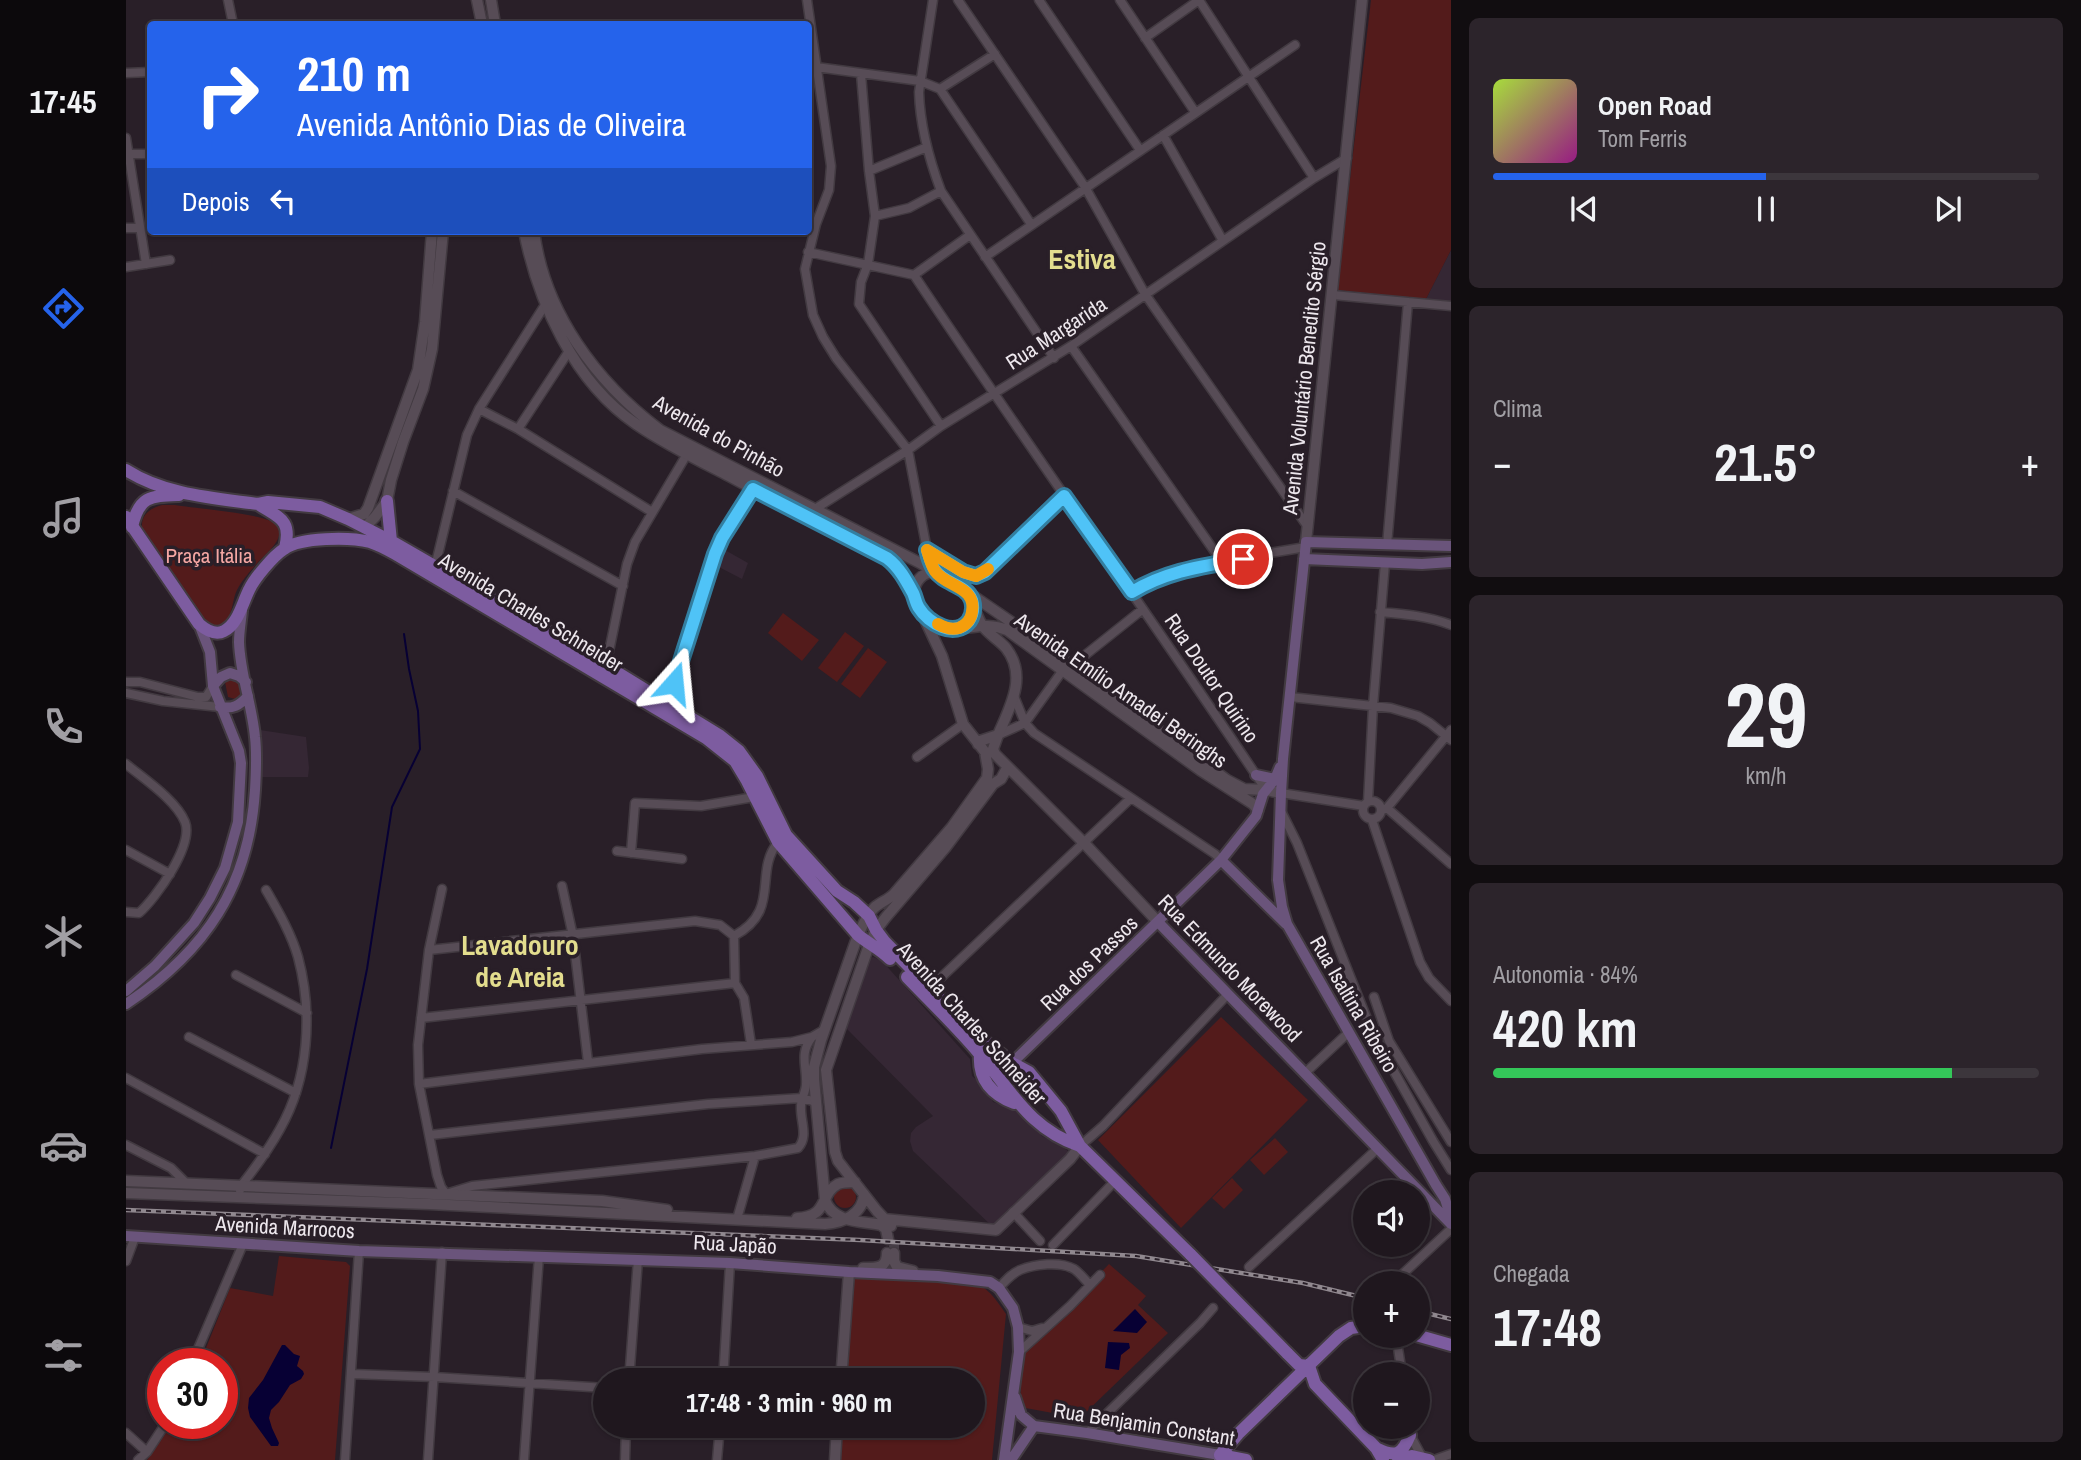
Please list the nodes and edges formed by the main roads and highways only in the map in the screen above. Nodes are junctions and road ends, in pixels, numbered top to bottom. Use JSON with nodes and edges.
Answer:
{"nodes":[{"id":1,"x":126,"y":470,"type":"edge"},
{"id":2,"x":190,"y":494,"type":"junction"},
{"id":3,"x":387,"y":501,"type":"road end"},
{"id":4,"x":258,"y":504,"type":"junction"},
{"id":5,"x":129,"y":522,"type":"edge"},
{"id":6,"x":364,"y":528,"type":"junction"},
{"id":7,"x":316,"y":539,"type":"junction"},
{"id":8,"x":391,"y":541,"type":"junction"},
{"id":9,"x":1451,"y":546,"type":"edge"},
{"id":10,"x":285,"y":548,"type":"junction"},
{"id":11,"x":1305,"y":549,"type":"junction"},
{"id":12,"x":1451,"y":562,"type":"edge"},
{"id":13,"x":242,"y":608,"type":"junction"},
{"id":14,"x":199,"y":624,"type":"junction"},
{"id":15,"x":246,"y":682,"type":"junction"},
{"id":16,"x":213,"y":686,"type":"junction"},
{"id":17,"x":248,"y":696,"type":"junction"},
{"id":18,"x":220,"y":707,"type":"junction"},
{"id":19,"x":1283,"y":759,"type":"junction"},
{"id":20,"x":1254,"y":771,"type":"road end"},
{"id":21,"x":1275,"y":779,"type":"junction"},
{"id":22,"x":1266,"y":790,"type":"joint"},
{"id":23,"x":1280,"y":793,"type":"joint"},
{"id":24,"x":1221,"y":860,"type":"junction"},
{"id":25,"x":1279,"y":880,"type":"junction"},
{"id":26,"x":1256,"y":894,"type":"junction"},
{"id":27,"x":854,"y":902,"type":"junction"},
{"id":28,"x":842,"y":916,"type":"junction"},
{"id":29,"x":1158,"y":923,"type":"junction"},
{"id":30,"x":1286,"y":924,"type":"junction"},
{"id":31,"x":128,"y":989,"type":"edge"},
{"id":32,"x":126,"y":1004,"type":"edge"},
{"id":33,"x":980,"y":1054,"type":"junction"},
{"id":34,"x":1012,"y":1063,"type":"junction"},
{"id":35,"x":1005,"y":1086,"type":"junction"},
{"id":36,"x":1056,"y":1103,"type":"junction"},
{"id":37,"x":1019,"y":1105,"type":"junction"},
{"id":38,"x":1034,"y":1120,"type":"junction"},
{"id":39,"x":1080,"y":1146,"type":"junction"},
{"id":40,"x":1408,"y":1180,"type":"edge"},
{"id":41,"x":1436,"y":1185,"type":"junction"},
{"id":42,"x":1430,"y":1192,"type":"edge"},
{"id":43,"x":1430,"y":1204,"type":"edge"},
{"id":44,"x":1451,"y":1218,"type":"edge"},
{"id":45,"x":1451,"y":1227,"type":"edge"},
{"id":46,"x":131,"y":1237,"type":"edge"},
{"id":47,"x":442,"y":1252,"type":"joint"},
{"id":48,"x":1353,"y":1328,"type":"edge"},
{"id":49,"x":1430,"y":1339,"type":"edge"},
{"id":50,"x":1451,"y":1345,"type":"edge"},
{"id":51,"x":1288,"y":1355,"type":"junction"},
{"id":52,"x":1309,"y":1366,"type":"junction"},
{"id":53,"x":1296,"y":1378,"type":"junction"},
{"id":54,"x":1014,"y":1395,"type":"junction"},
{"id":55,"x":1034,"y":1426,"type":"junction"},
{"id":56,"x":1408,"y":1439,"type":"edge"},
{"id":57,"x":1379,"y":1454,"type":"edge"},
{"id":58,"x":1225,"y":1456,"type":"edge"},
{"id":59,"x":1428,"y":1459,"type":"edge"},
{"id":60,"x":1004,"y":1460,"type":"edge"},
{"id":61,"x":1011,"y":1460,"type":"edge"},
{"id":62,"x":1246,"y":1460,"type":"edge"},
{"id":63,"x":1398,"y":1460,"type":"edge"}],
"edges":[{"from":1,"to":2,"type":"main road","name":"Avenida Charles Schneider"},
{"from":2,"to":4,"type":"main road","name":"Avenida Charles Schneider"},
{"from":2,"to":5,"type":"main road"},
{"from":3,"to":8,"type":"main road"},
{"from":4,"to":6,"type":"main road","name":"Avenida Charles Schneider"},
{"from":4,"to":10,"type":"main road"},
{"from":5,"to":14,"type":"main road"},
{"from":6,"to":7,"type":"main road"},
{"from":6,"to":8,"type":"main road","name":"Avenida Charles Schneider"},
{"from":7,"to":10,"type":"main road","name":"Avenida Charles Schneider"},
{"from":7,"to":28,"type":"main road","name":"Avenida Charles Schneider"},
{"from":8,"to":27,"type":"main road","name":"Avenida Charles Schneider"},
{"from":9,"to":11,"type":"main road"},
{"from":10,"to":13,"type":"main road","name":"Avenida Charles Schneider"},
{"from":11,"to":12,"type":"main road"},
{"from":11,"to":19,"type":"main road","name":"Avenida Voluntário Benedito Sérgio"},
{"from":13,"to":14,"type":"main road","name":"Avenida Charles Schneider"},
{"from":13,"to":15,"type":"main road"},
{"from":14,"to":16,"type":"main road"},
{"from":15,"to":16,"type":"main road"},
{"from":15,"to":17,"type":"main road"},
{"from":16,"to":18,"type":"main road"},
{"from":17,"to":18,"type":"main road"},
{"from":17,"to":32,"type":"main road"},
{"from":18,"to":31,"type":"main road"},
{"from":19,"to":21,"type":"main road","name":"Avenida Voluntário Benedito Sérgio"},
{"from":19,"to":23,"type":"main road","name":"Avenida Voluntário Benedito Sérgio"},
{"from":20,"to":21,"type":"main road"},
{"from":21,"to":22,"type":"main road","name":"Avenida Voluntário Benedito Sérgio"},
{"from":22,"to":24,"type":"main road","name":"Rua dos Passos"},
{"from":23,"to":25,"type":"main road","name":"Rua Isaltina Ribeiro"},
{"from":24,"to":26,"type":"main road"},
{"from":24,"to":29,"type":"main road","name":"Rua dos Passos"},
{"from":25,"to":26,"type":"main road"},
{"from":25,"to":30,"type":"main road","name":"Rua Isaltina Ribeiro"},
{"from":26,"to":30,"type":"main road"},
{"from":27,"to":28,"type":"main road"},
{"from":27,"to":34,"type":"main road","name":"Avenida Charles Schneider"},
{"from":28,"to":33,"type":"main road","name":"Avenida Charles Schneider"},
{"from":29,"to":34,"type":"main road","name":"Rua dos Passos"},
{"from":29,"to":40,"type":"main road","name":"Rua Edmundo Morewood"},
{"from":30,"to":41,"type":"main road","name":"Rua Isaltina Ribeiro"},
{"from":33,"to":35,"type":"main road","name":"Avenida Charles Schneider"},
{"from":33,"to":37,"type":"main road"},
{"from":34,"to":35,"type":"main road"},
{"from":34,"to":36,"type":"main road","name":"Avenida Charles Schneider"},
{"from":35,"to":37,"type":"main road","name":"Avenida Charles Schneider"},
{"from":36,"to":38,"type":"main road"},
{"from":36,"to":39,"type":"main road","name":"Avenida Charles Schneider"},
{"from":37,"to":38,"type":"main road","name":"Avenida Charles Schneider"},
{"from":38,"to":39,"type":"main road","name":"Avenida Charles Schneider"},
{"from":39,"to":51,"type":"main road","name":"Avenida Charles Schneider","bridge":true},
{"from":41,"to":42,"type":"main road"},
{"from":41,"to":44,"type":"main road","name":"Rua Isaltina Ribeiro"},
{"from":43,"to":45,"type":"main road","name":"Rua Edmundo Morewood"},
{"from":46,"to":47,"type":"main road","name":"Avenida Marrocos"},
{"from":47,"to":54,"type":"main road","name":"Rua Japão"},
{"from":48,"to":52,"type":"main road"},
{"from":49,"to":50,"type":"main road"},
{"from":51,"to":52,"type":"main road","name":"Avenida Charles Schneider"},
{"from":51,"to":53,"type":"main road","name":"Avenida Charles Schneider"},
{"from":52,"to":53,"type":"main road"},
{"from":52,"to":57,"type":"main road"},
{"from":53,"to":58,"type":"main road"},
{"from":54,"to":55,"type":"main road","name":"Rua Benjamin Constant"},
{"from":54,"to":60,"type":"main road"},
{"from":55,"to":58,"type":"main road","name":"Rua Benjamin Constant"},
{"from":55,"to":61,"type":"main road"},
{"from":56,"to":57,"type":"main road"},
{"from":58,"to":62,"type":"main road","name":"Rua Benjamin Constant"},
{"from":59,"to":63,"type":"main road"}]}
